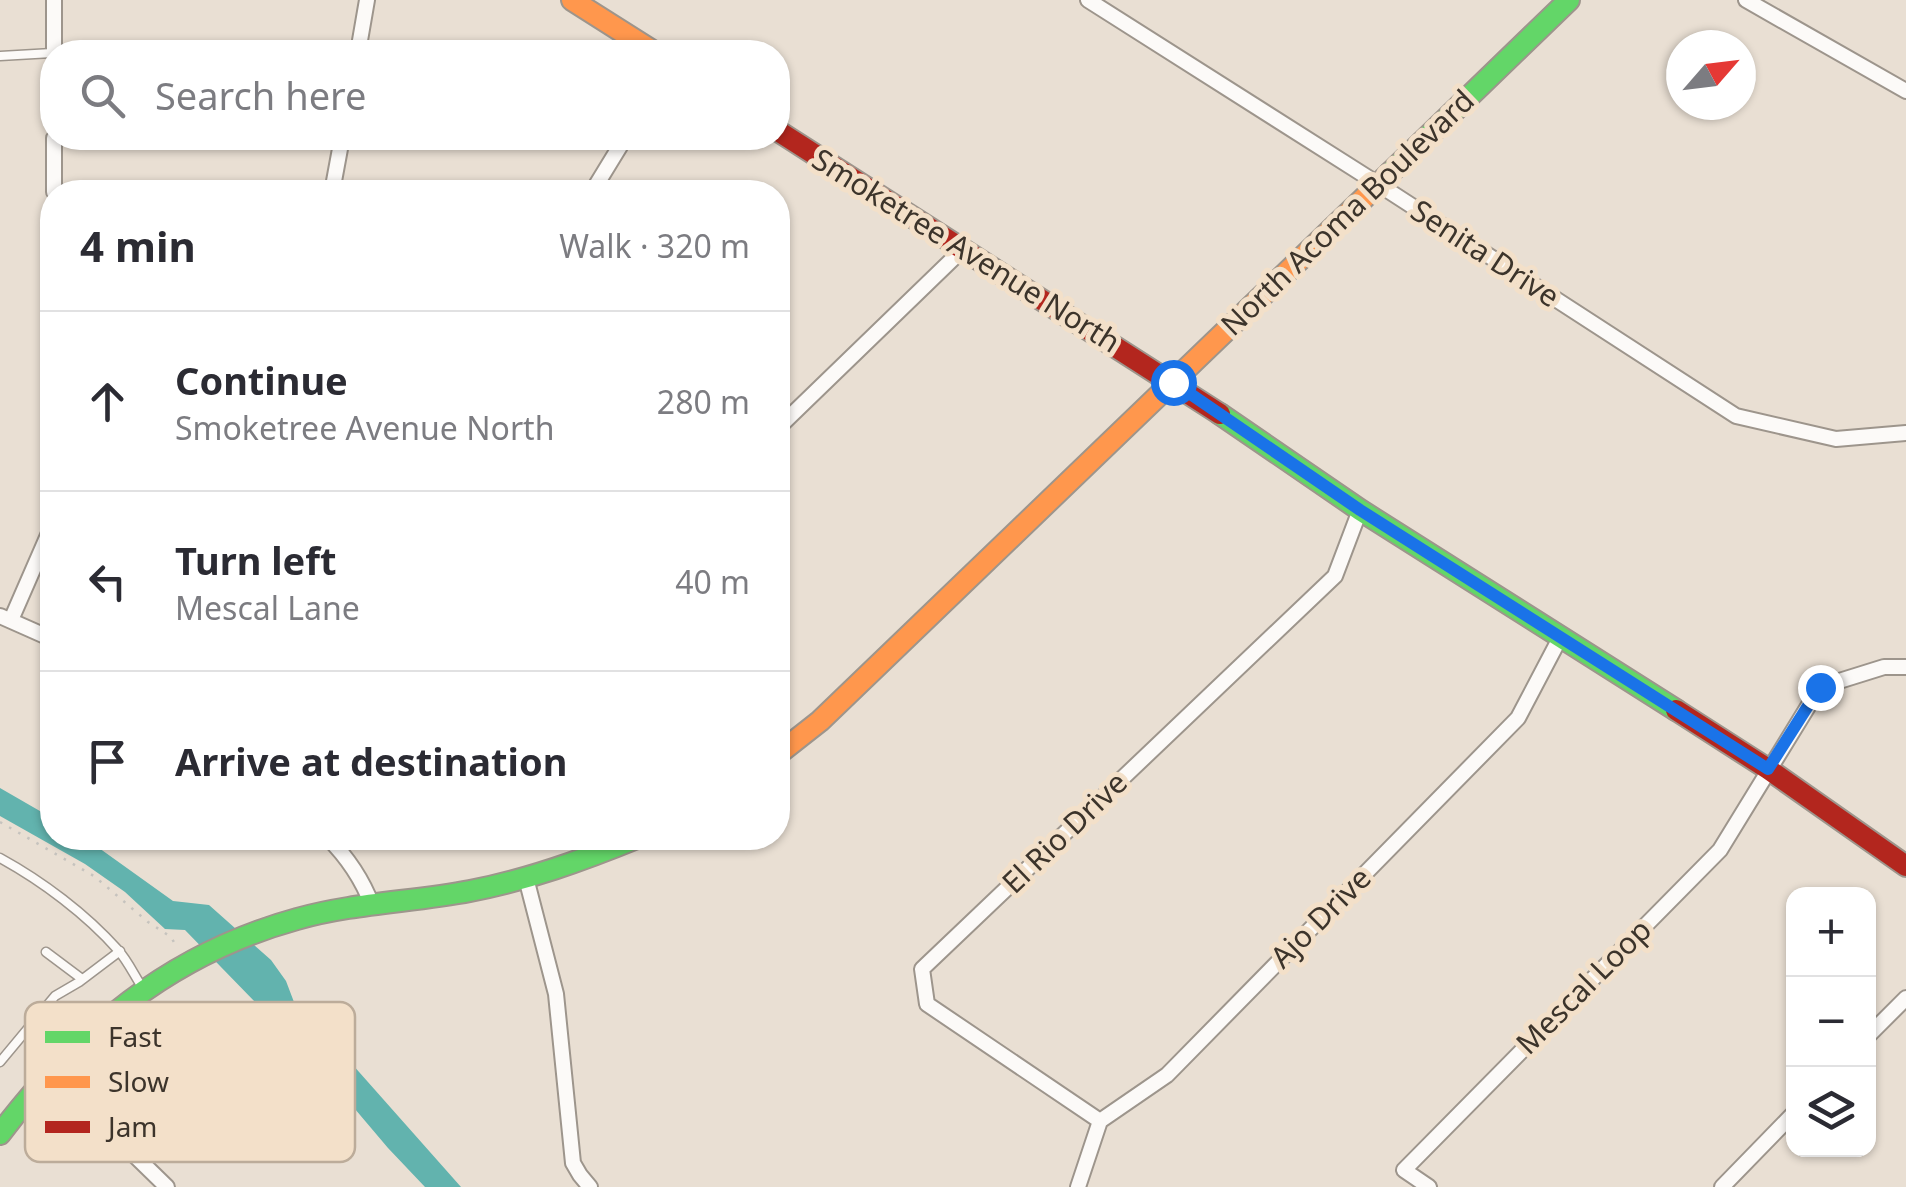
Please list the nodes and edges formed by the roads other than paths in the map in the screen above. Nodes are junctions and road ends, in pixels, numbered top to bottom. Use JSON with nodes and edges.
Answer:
{"nodes":[{"id":1,"x":54,"y":0,"type":"edge"},
{"id":2,"x":367,"y":0,"type":"edge"},
{"id":3,"x":572,"y":0,"type":"edge"},
{"id":4,"x":1088,"y":0,"type":"edge"},
{"id":5,"x":1570,"y":0,"type":"edge"},
{"id":6,"x":1746,"y":0,"type":"edge"},
{"id":7,"x":53,"y":40,"type":"edge"},
{"id":8,"x":360,"y":40,"type":"edge"},
{"id":9,"x":635,"y":40,"type":"edge"},
{"id":10,"x":40,"y":54,"type":"edge"},
{"id":11,"x":0,"y":56,"type":"edge"},
{"id":12,"x":1906,"y":92,"type":"edge"},
{"id":13,"x":790,"y":139,"type":"edge"},
{"id":14,"x":54,"y":150,"type":"edge"},
{"id":15,"x":340,"y":150,"type":"edge"},
{"id":16,"x":618,"y":150,"type":"edge"},
{"id":17,"x":54,"y":180,"type":"edge"},
{"id":18,"x":334,"y":180,"type":"edge"},
{"id":19,"x":599,"y":180,"type":"edge"},
{"id":20,"x":1378,"y":184,"type":"junction"},
{"id":21,"x":963,"y":249,"type":"junction"},
{"id":22,"x":1173,"y":382,"type":"junction"},
{"id":23,"x":790,"y":416,"type":"edge"},
{"id":24,"x":1906,"y":433,"type":"edge"},
{"id":25,"x":1360,"y":510,"type":"junction"},
{"id":26,"x":40,"y":550,"type":"edge"},
{"id":27,"x":6,"y":618,"type":"edge"},
{"id":28,"x":40,"y":634,"type":"edge"},
{"id":29,"x":1560,"y":638,"type":"junction"},
{"id":30,"x":1906,"y":667,"type":"edge"},
{"id":31,"x":790,"y":745,"type":"edge"},
{"id":32,"x":1768,"y":769,"type":"junction"},
{"id":33,"x":340,"y":850,"type":"edge"},
{"id":34,"x":607,"y":850,"type":"edge"},
{"id":35,"x":0,"y":858,"type":"edge"},
{"id":36,"x":1906,"y":866,"type":"edge"},
{"id":37,"x":526,"y":878,"type":"junction"},
{"id":38,"x":372,"y":905,"type":"junction"},
{"id":39,"x":120,"y":951,"type":"junction"},
{"id":40,"x":46,"y":952,"type":"dead end"},
{"id":41,"x":82,"y":980,"type":"junction"},
{"id":42,"x":144,"y":990,"type":"junction"},
{"id":43,"x":1906,"y":998,"type":"edge"},
{"id":44,"x":50,"y":1002,"type":"edge"},
{"id":45,"x":128,"y":1002,"type":"edge"},
{"id":46,"x":1876,"y":1028,"type":"edge"},
{"id":47,"x":25,"y":1032,"type":"edge"},
{"id":48,"x":0,"y":1062,"type":"edge"},
{"id":49,"x":25,"y":1100,"type":"edge"},
{"id":50,"x":1100,"y":1121,"type":"junction"},
{"id":51,"x":1786,"y":1122,"type":"edge"},
{"id":52,"x":2,"y":1129,"type":"edge"},
{"id":53,"x":141,"y":1162,"type":"edge"},
{"id":54,"x":167,"y":1187,"type":"edge"},
{"id":55,"x":590,"y":1187,"type":"edge"},
{"id":56,"x":1078,"y":1187,"type":"edge"},
{"id":57,"x":1429,"y":1187,"type":"edge"},
{"id":58,"x":1722,"y":1187,"type":"edge"}],
"edges":[{"from":1,"to":7,"type":"street"},
{"from":2,"to":8,"type":"street"},
{"from":3,"to":9,"type":"main road"},
{"from":4,"to":20,"type":"street","name":"Senita Drive"},
{"from":5,"to":20,"type":"main road","name":"North Acoma Boulevard"},
{"from":6,"to":12,"type":"street"},
{"from":10,"to":11,"type":"lane"},
{"from":13,"to":21,"type":"main road","name":"Smoketree Avenue North"},
{"from":14,"to":17,"type":"street"},
{"from":15,"to":18,"type":"street"},
{"from":16,"to":19,"type":"street"},
{"from":20,"to":22,"type":"main road","name":"North Acoma Boulevard"},
{"from":20,"to":24,"type":"street","name":"Senita Drive"},
{"from":21,"to":22,"type":"main road","name":"Smoketree Avenue North"},
{"from":21,"to":23,"type":"street"},
{"from":22,"to":25,"type":"main road","name":"Smoketree Avenue North"},
{"from":22,"to":31,"type":"main road","name":"North Acoma Boulevard"},
{"from":25,"to":29,"type":"main road","name":"Smoketree Avenue North"},
{"from":25,"to":50,"type":"street","name":"El Rio Drive"},
{"from":26,"to":27,"type":"street"},
{"from":27,"to":28,"type":"street"},
{"from":29,"to":32,"type":"main road","name":"Smoketree Avenue North"},
{"from":29,"to":50,"type":"street","name":"Ajo Drive"},
{"from":30,"to":32,"type":"street"},
{"from":32,"to":36,"type":"main road","name":"Smoketree Avenue North"},
{"from":32,"to":57,"type":"street","name":"Mescal Loop"},
{"from":33,"to":38,"type":"street"},
{"from":34,"to":37,"type":"main road"},
{"from":35,"to":39,"type":"lane"},
{"from":37,"to":38,"type":"main road"},
{"from":37,"to":55,"type":"street"},
{"from":38,"to":42,"type":"main road"},
{"from":39,"to":41,"type":"lane"},
{"from":39,"to":42,"type":"lane"},
{"from":40,"to":41,"type":"lane"},
{"from":41,"to":44,"type":"lane"},
{"from":42,"to":45,"type":"main road"},
{"from":43,"to":46,"type":"street"},
{"from":47,"to":48,"type":"lane"},
{"from":49,"to":52,"type":"main road"},
{"from":50,"to":56,"type":"street"},
{"from":51,"to":58,"type":"street"},
{"from":53,"to":54,"type":"street"}]}
